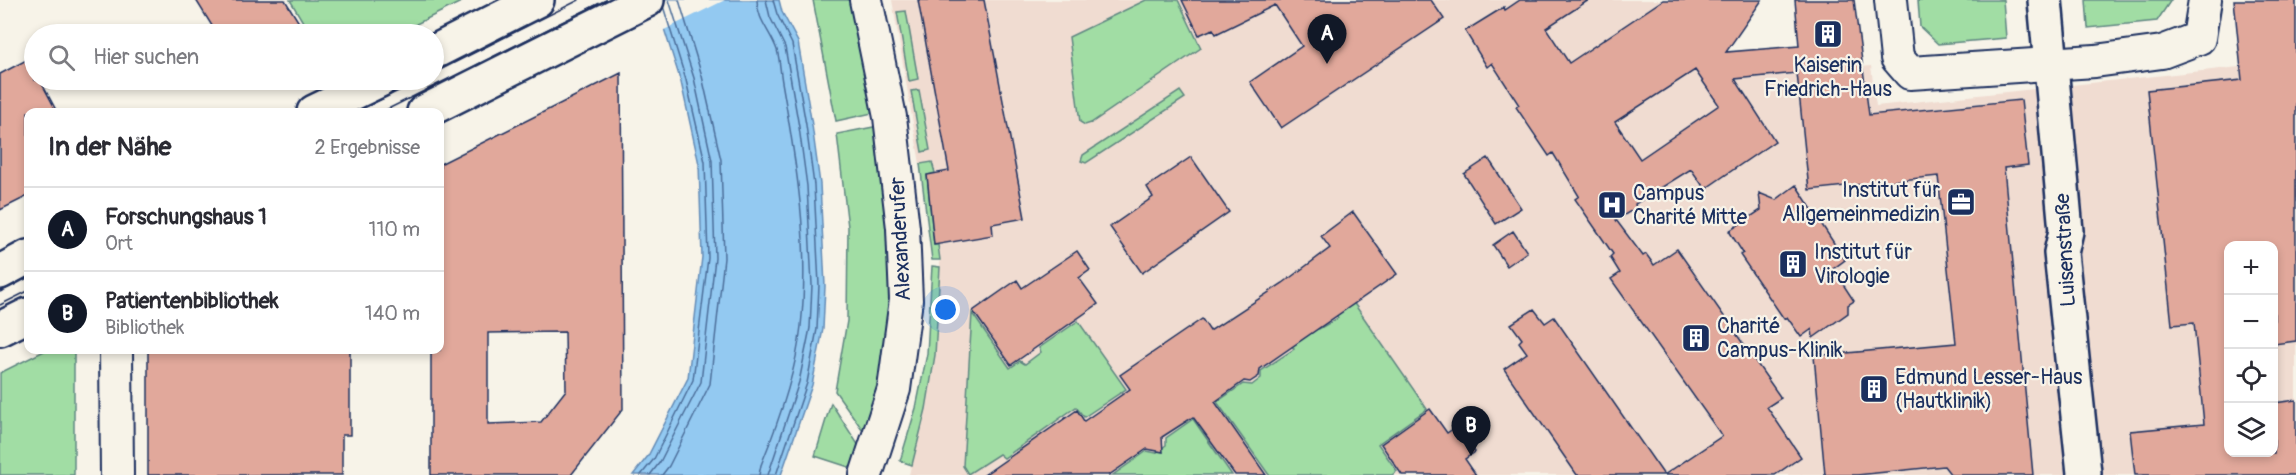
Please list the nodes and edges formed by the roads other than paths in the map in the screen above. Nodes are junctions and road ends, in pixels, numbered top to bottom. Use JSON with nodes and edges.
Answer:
{"nodes":[{"id":1,"x":537,"y":0,"type":"edge"},
{"id":2,"x":647,"y":0,"type":"edge"},
{"id":3,"x":866,"y":0,"type":"edge"},
{"id":4,"x":1891,"y":0,"type":"edge"},
{"id":5,"x":2045,"y":0,"type":"edge"},
{"id":6,"x":2205,"y":0,"type":"edge"},
{"id":7,"x":444,"y":47,"type":"edge"},
{"id":8,"x":2050,"y":63,"type":"junction"},
{"id":9,"x":359,"y":90,"type":"edge"},
{"id":10,"x":322,"y":108,"type":"edge"},
{"id":11,"x":432,"y":108,"type":"edge"},
{"id":12,"x":24,"y":259,"type":"edge"},
{"id":13,"x":0,"y":272,"type":"edge"},
{"id":14,"x":24,"y":317,"type":"edge"},
{"id":15,"x":0,"y":329,"type":"edge"},
{"id":16,"x":116,"y":354,"type":"edge"},
{"id":17,"x":2084,"y":473,"type":"dead end"},
{"id":18,"x":117,"y":475,"type":"edge"},
{"id":19,"x":866,"y":475,"type":"edge"}],
"edges":[{"from":1,"to":7,"type":"main road"},
{"from":2,"to":11,"type":"main road"},
{"from":3,"to":19,"type":"street","name":"Alexanderufer"},
{"from":4,"to":8,"type":"street"},
{"from":5,"to":8,"type":"main road","name":"Luisenstraße"},
{"from":6,"to":8,"type":"street"},
{"from":8,"to":17,"type":"main road","name":"Luisenstraße"},
{"from":9,"to":10,"type":"main road"},
{"from":12,"to":13,"type":"main road"},
{"from":14,"to":15,"type":"main road"},
{"from":16,"to":18,"type":"street"}]}
